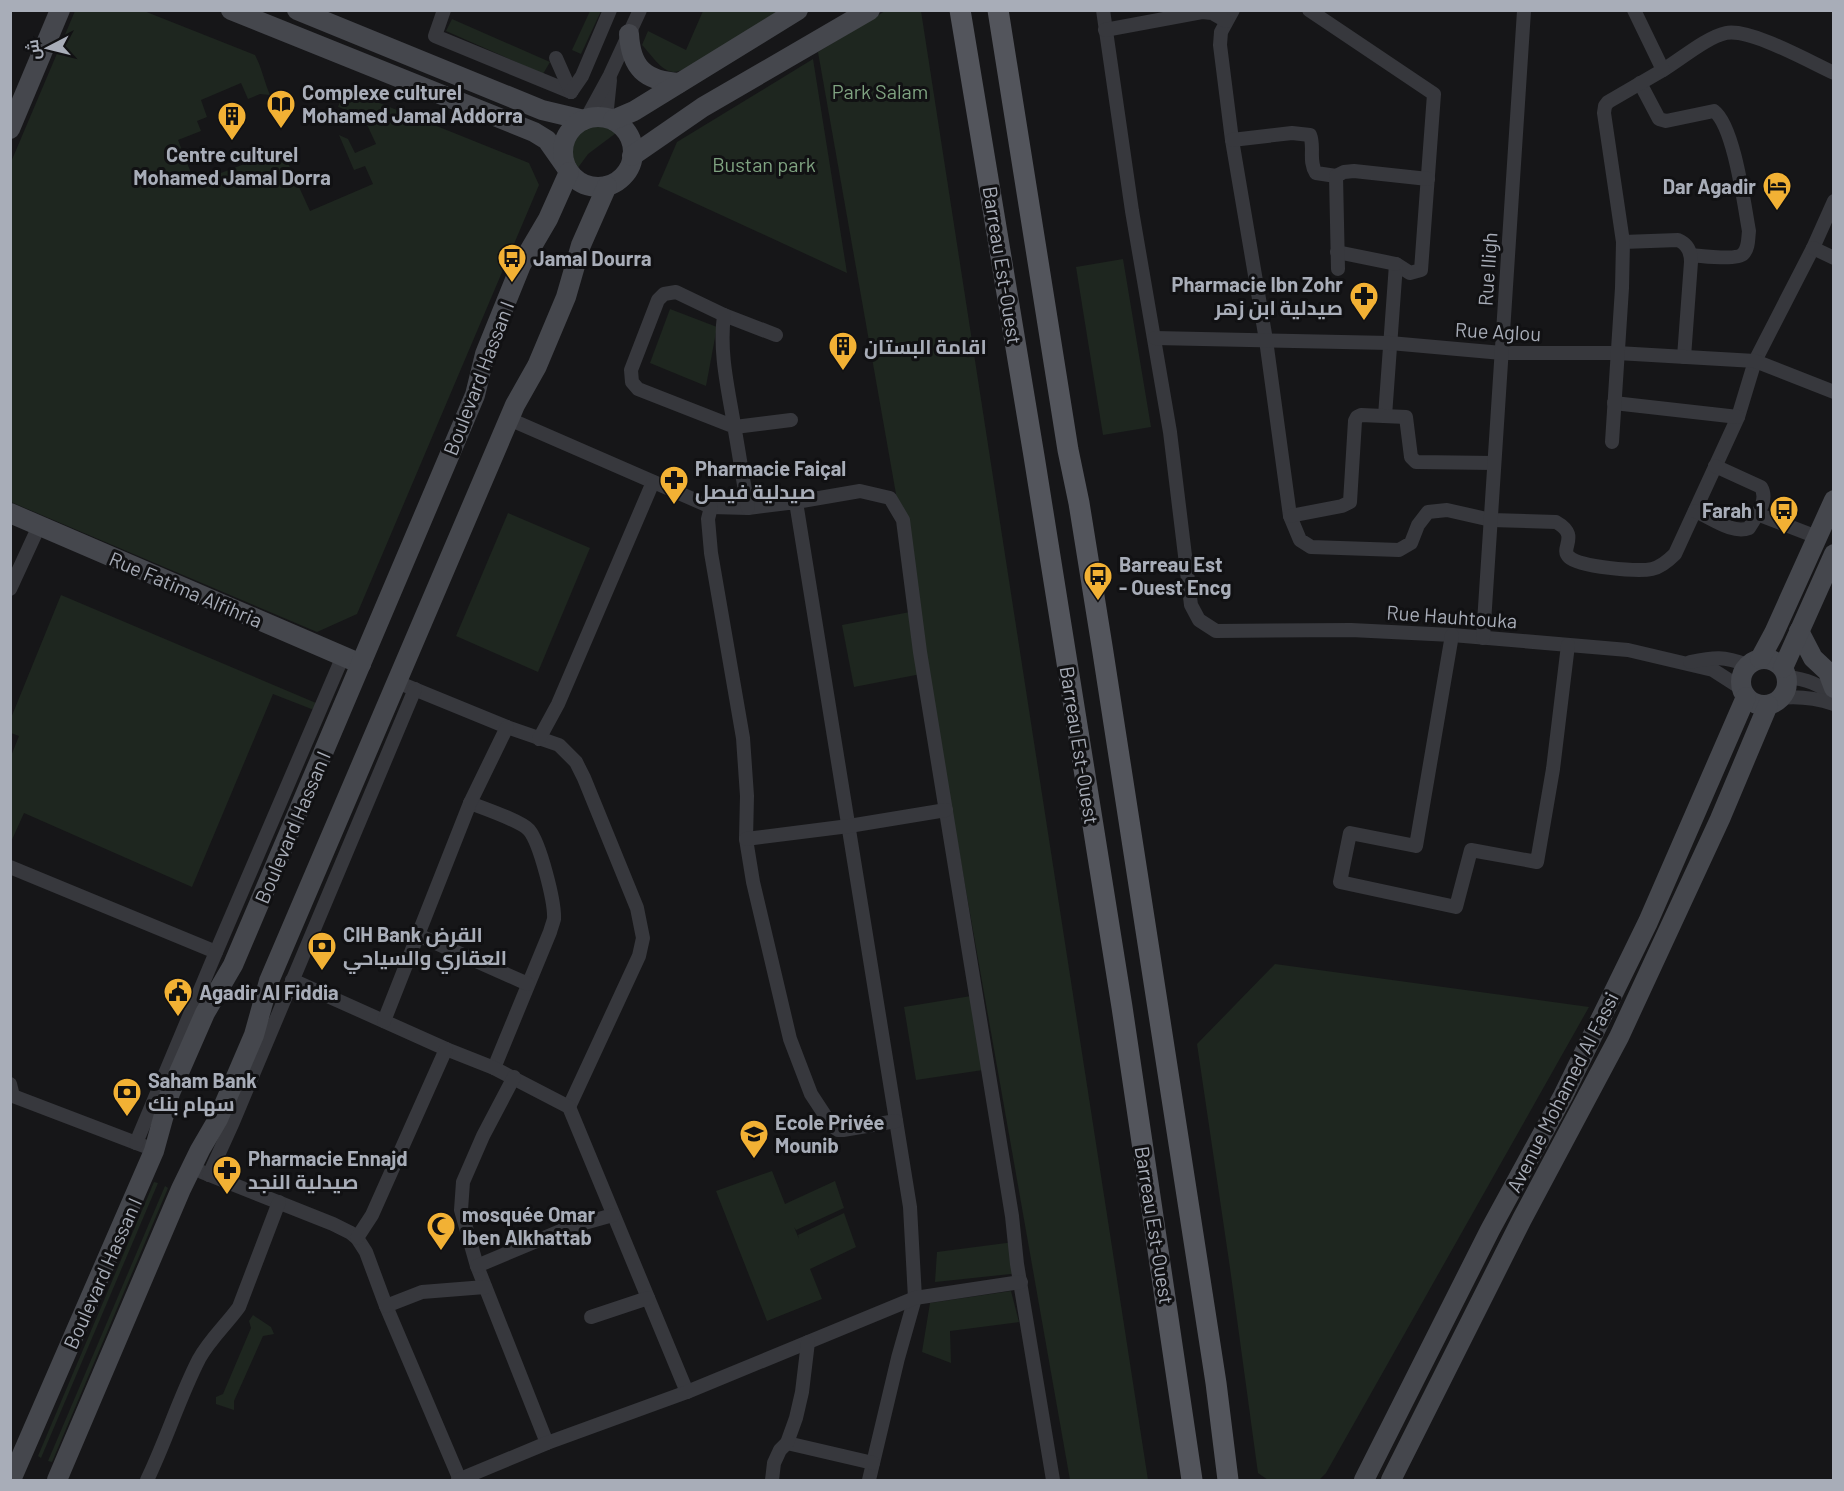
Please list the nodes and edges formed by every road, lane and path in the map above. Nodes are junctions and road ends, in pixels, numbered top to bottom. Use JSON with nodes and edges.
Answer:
{"nodes":[{"id":1,"x":60,"y":10,"type":"edge"},
{"id":2,"x":231,"y":10,"type":"edge"},
{"id":3,"x":297,"y":10,"type":"edge"},
{"id":4,"x":610,"y":10,"type":"edge"},
{"id":5,"x":640,"y":10,"type":"edge"},
{"id":6,"x":798,"y":10,"type":"edge"},
{"id":7,"x":870,"y":10,"type":"edge"},
{"id":8,"x":960,"y":10,"type":"edge"},
{"id":9,"x":998,"y":10,"type":"edge"},
{"id":10,"x":1103,"y":10,"type":"edge"},
{"id":11,"x":1309,"y":10,"type":"edge"},
{"id":12,"x":1634,"y":10,"type":"edge"},
{"id":13,"x":449,"y":11,"type":"edge"},
{"id":14,"x":1524,"y":11,"type":"edge"},
{"id":15,"x":1229,"y":16,"type":"edge"},
{"id":16,"x":1105,"y":30,"type":"junction"},
{"id":17,"x":629,"y":34,"type":"junction"},
{"id":18,"x":556,"y":58,"type":"dead end"},
{"id":19,"x":1663,"y":70,"type":"junction"},
{"id":20,"x":1833,"y":73,"type":"edge"},
{"id":21,"x":610,"y":75,"type":"junction"},
{"id":22,"x":679,"y":83,"type":"junction"},
{"id":23,"x":1640,"y":83,"type":"junction"},
{"id":24,"x":571,"y":92,"type":"junction"},
{"id":25,"x":609,"y":119,"type":"junction"},
{"id":26,"x":585,"y":120,"type":"junction"},
{"id":27,"x":10,"y":129,"type":"edge"},
{"id":28,"x":1232,"y":140,"type":"junction"},
{"id":29,"x":632,"y":156,"type":"junction"},
{"id":30,"x":568,"y":169,"type":"junction"},
{"id":31,"x":1336,"y":176,"type":"junction"},
{"id":32,"x":1428,"y":179,"type":"junction"},
{"id":33,"x":607,"y":186,"type":"junction"},
{"id":34,"x":1833,"y":205,"type":"edge"},
{"id":35,"x":1623,"y":242,"type":"junction"},
{"id":36,"x":1813,"y":248,"type":"junction"},
{"id":37,"x":1337,"y":252,"type":"junction"},
{"id":38,"x":1691,"y":255,"type":"junction"},
{"id":39,"x":1833,"y":258,"type":"edge"},
{"id":40,"x":1396,"y":264,"type":"junction"},
{"id":41,"x":1338,"y":269,"type":"dead end"},
{"id":42,"x":724,"y":315,"type":"junction"},
{"id":43,"x":776,"y":335,"type":"dead end"},
{"id":44,"x":1155,"y":339,"type":"junction"},
{"id":45,"x":1266,"y":340,"type":"junction"},
{"id":46,"x":1390,"y":343,"type":"junction"},
{"id":47,"x":1502,"y":352,"type":"junction"},
{"id":48,"x":1617,"y":353,"type":"junction"},
{"id":49,"x":1684,"y":357,"type":"junction"},
{"id":50,"x":1755,"y":361,"type":"junction"},
{"id":51,"x":1833,"y":392,"type":"edge"},
{"id":52,"x":1614,"y":403,"type":"junction"},
{"id":53,"x":1385,"y":416,"type":"junction"},
{"id":54,"x":1738,"y":417,"type":"junction"},
{"id":55,"x":509,"y":419,"type":"junction"},
{"id":56,"x":791,"y":420,"type":"dead end"},
{"id":57,"x":735,"y":427,"type":"junction"},
{"id":58,"x":1612,"y":442,"type":"dead end"},
{"id":59,"x":1494,"y":463,"type":"junction"},
{"id":60,"x":1715,"y":466,"type":"junction"},
{"id":61,"x":653,"y":482,"type":"junction"},
{"id":62,"x":1833,"y":500,"type":"edge"},
{"id":63,"x":796,"y":502,"type":"junction"},
{"id":64,"x":711,"y":507,"type":"junction"},
{"id":65,"x":748,"y":507,"type":"junction"},
{"id":66,"x":1695,"y":511,"type":"junction"},
{"id":67,"x":10,"y":513,"type":"edge"},
{"id":68,"x":1757,"y":513,"type":"junction"},
{"id":69,"x":1290,"y":516,"type":"junction"},
{"id":70,"x":1491,"y":520,"type":"junction"},
{"id":71,"x":39,"y":526,"type":"junction"},
{"id":72,"x":1817,"y":537,"type":"junction"},
{"id":73,"x":1833,"y":554,"type":"edge"},
{"id":74,"x":10,"y":589,"type":"edge"},
{"id":75,"x":1799,"y":631,"type":"junction"},
{"id":76,"x":1452,"y":635,"type":"junction"},
{"id":77,"x":1483,"y":638,"type":"junction"},
{"id":78,"x":1568,"y":645,"type":"junction"},
{"id":79,"x":352,"y":660,"type":"junction"},
{"id":80,"x":1754,"y":662,"type":"junction"},
{"id":81,"x":1684,"y":663,"type":"junction"},
{"id":82,"x":1785,"y":673,"type":"junction"},
{"id":83,"x":406,"y":686,"type":"junction"},
{"id":84,"x":1833,"y":688,"type":"edge"},
{"id":85,"x":1744,"y":692,"type":"junction"},
{"id":86,"x":1833,"y":697,"type":"edge"},
{"id":87,"x":1774,"y":701,"type":"junction"},
{"id":88,"x":1833,"y":704,"type":"edge"},
{"id":89,"x":507,"y":727,"type":"junction"},
{"id":90,"x":539,"y":739,"type":"junction"},
{"id":91,"x":470,"y":803,"type":"junction"},
{"id":92,"x":946,"y":810,"type":"junction"},
{"id":93,"x":849,"y":826,"type":"junction"},
{"id":94,"x":746,"y":838,"type":"junction"},
{"id":95,"x":10,"y":867,"type":"edge"},
{"id":96,"x":417,"y":935,"type":"junction"},
{"id":97,"x":216,"y":952,"type":"junction"},
{"id":98,"x":292,"y":981,"type":"junction"},
{"id":99,"x":528,"y":984,"type":"junction"},
{"id":100,"x":384,"y":1021,"type":"junction"},
{"id":101,"x":446,"y":1049,"type":"junction"},
{"id":102,"x":494,"y":1068,"type":"junction"},
{"id":103,"x":513,"y":1077,"type":"junction"},
{"id":104,"x":12,"y":1095,"type":"edge"},
{"id":105,"x":569,"y":1107,"type":"junction"},
{"id":106,"x":896,"y":1121,"type":"junction"},
{"id":107,"x":145,"y":1147,"type":"junction"},
{"id":108,"x":200,"y":1171,"type":"junction"},
{"id":109,"x":279,"y":1202,"type":"junction"},
{"id":110,"x":613,"y":1215,"type":"junction"},
{"id":111,"x":357,"y":1238,"type":"junction"},
{"id":112,"x":477,"y":1266,"type":"junction"},
{"id":113,"x":1021,"y":1282,"type":"junction"},
{"id":114,"x":485,"y":1287,"type":"junction"},
{"id":115,"x":648,"y":1298,"type":"junction"},
{"id":116,"x":915,"y":1298,"type":"junction"},
{"id":117,"x":386,"y":1306,"type":"junction"},
{"id":118,"x":591,"y":1317,"type":"dead end"},
{"id":119,"x":808,"y":1342,"type":"junction"},
{"id":120,"x":687,"y":1392,"type":"junction"},
{"id":121,"x":548,"y":1443,"type":"junction"},
{"id":122,"x":787,"y":1443,"type":"junction"},
{"id":123,"x":873,"y":1463,"type":"junction"},
{"id":124,"x":13,"y":1479,"type":"edge"},
{"id":125,"x":57,"y":1480,"type":"edge"},
{"id":126,"x":147,"y":1480,"type":"edge"},
{"id":127,"x":460,"y":1480,"type":"edge"},
{"id":128,"x":772,"y":1480,"type":"edge"},
{"id":129,"x":869,"y":1480,"type":"edge"},
{"id":130,"x":1053,"y":1480,"type":"edge"},
{"id":131,"x":1192,"y":1480,"type":"edge"},
{"id":132,"x":1228,"y":1480,"type":"edge"},
{"id":133,"x":1364,"y":1480,"type":"edge"},
{"id":134,"x":1391,"y":1480,"type":"edge"}],
"edges":[{"from":1,"to":27,"type":"main road"},
{"from":2,"to":30,"type":"main road"},
{"from":3,"to":26,"type":"main road"},
{"from":4,"to":24,"type":"street"},
{"from":5,"to":17,"type":"street"},
{"from":6,"to":22,"type":"main road"},
{"from":7,"to":29,"type":"main road"},
{"from":8,"to":131,"type":"main road","name":"Barreau Est-Ouest"},
{"from":9,"to":132,"type":"main road","name":"Barreau Est-Ouest"},
{"from":10,"to":16,"type":"street"},
{"from":11,"to":32,"type":"street"},
{"from":12,"to":19,"type":"street"},
{"from":13,"to":24,"type":"street"},
{"from":14,"to":47,"type":"street","name":"Rue Iligh"},
{"from":15,"to":16,"type":"street"},
{"from":15,"to":28,"type":"street"},
{"from":16,"to":44,"type":"street"},
{"from":17,"to":21,"type":"street"},
{"from":17,"to":22,"type":"main road"},
{"from":18,"to":24,"type":"street"},
{"from":19,"to":20,"type":"street"},
{"from":19,"to":23,"type":"street"},
{"from":21,"to":25,"type":"street"},
{"from":21,"to":26,"type":"street"},
{"from":22,"to":25,"type":"main road"},
{"from":23,"to":35,"type":"street"},
{"from":23,"to":38,"type":"street"},
{"from":25,"to":26,"type":"main road"},
{"from":25,"to":29,"type":"main road"},
{"from":26,"to":30,"type":"main road"},
{"from":28,"to":31,"type":"street"},
{"from":28,"to":45,"type":"street"},
{"from":29,"to":33,"type":"main road"},
{"from":30,"to":33,"type":"main road"},
{"from":30,"to":79,"type":"main road","name":"Boulevard Hassan I"},
{"from":31,"to":32,"type":"street"},
{"from":31,"to":37,"type":"street"},
{"from":32,"to":40,"type":"street"},
{"from":33,"to":55,"type":"main road","name":"Boulevard Hassan I"},
{"from":34,"to":36,"type":"street"},
{"from":35,"to":38,"type":"street"},
{"from":35,"to":48,"type":"street"},
{"from":36,"to":39,"type":"street"},
{"from":36,"to":50,"type":"street"},
{"from":37,"to":40,"type":"street"},
{"from":37,"to":41,"type":"street"},
{"from":38,"to":49,"type":"street"},
{"from":40,"to":46,"type":"street"},
{"from":42,"to":43,"type":"street"},
{"from":42,"to":57,"type":"street"},
{"from":42,"to":57,"type":"street"},
{"from":44,"to":45,"type":"street","name":"Rue Aglou"},
{"from":44,"to":76,"type":"street","name":"Rue Hauhtouka"},
{"from":45,"to":46,"type":"street","name":"Rue Aglou"},
{"from":45,"to":69,"type":"street"},
{"from":46,"to":47,"type":"street","name":"Rue Aglou"},
{"from":46,"to":53,"type":"street"},
{"from":47,"to":48,"type":"street","name":"Rue Aglou"},
{"from":47,"to":59,"type":"street","name":"Rue Iligh"},
{"from":48,"to":49,"type":"street","name":"Rue Aglou"},
{"from":48,"to":52,"type":"street"},
{"from":49,"to":50,"type":"street","name":"Rue Aglou"},
{"from":50,"to":51,"type":"street","name":"Rue Aglou"},
{"from":50,"to":54,"type":"street"},
{"from":52,"to":54,"type":"street"},
{"from":52,"to":58,"type":"street"},
{"from":53,"to":59,"type":"street"},
{"from":53,"to":69,"type":"street"},
{"from":54,"to":60,"type":"street"},
{"from":55,"to":61,"type":"street"},
{"from":55,"to":83,"type":"main road","name":"Boulevard Hassan I"},
{"from":56,"to":57,"type":"street"},
{"from":57,"to":65,"type":"street"},
{"from":59,"to":70,"type":"street","name":"Rue Iligh"},
{"from":60,"to":66,"type":"street"},
{"from":60,"to":68,"type":"street"},
{"from":61,"to":64,"type":"street"},
{"from":61,"to":90,"type":"street"},
{"from":62,"to":72,"type":"main road"},
{"from":63,"to":65,"type":"street"},
{"from":63,"to":92,"type":"street"},
{"from":63,"to":93,"type":"street"},
{"from":64,"to":65,"type":"street"},
{"from":64,"to":94,"type":"street"},
{"from":66,"to":68,"type":"street"},
{"from":66,"to":70,"type":"street"},
{"from":67,"to":71,"type":"main road","name":"Rue Fatima Alfihria"},
{"from":68,"to":72,"type":"street"},
{"from":69,"to":70,"type":"street"},
{"from":70,"to":77,"type":"street","name":"Rue Iligh"},
{"from":71,"to":74,"type":"street"},
{"from":71,"to":79,"type":"main road","name":"Rue Fatima Alfihria"},
{"from":72,"to":80,"type":"main road"},
{"from":73,"to":75,"type":"main road"},
{"from":75,"to":82,"type":"main road"},
{"from":75,"to":84,"type":"main road"},
{"from":76,"to":77,"type":"street","name":"Rue Hauhtouka"},
{"from":76,"to":78,"type":"street"},
{"from":77,"to":78,"type":"street","name":"Rue Hauhtouka"},
{"from":78,"to":81,"type":"street","name":"Rue Hauhtouka"},
{"from":79,"to":97,"type":"street"},
{"from":79,"to":107,"type":"main road","name":"Boulevard Hassan I"},
{"from":80,"to":81,"type":"street","name":"Rue Hauhtouka"},
{"from":80,"to":82,"type":"main road"},
{"from":80,"to":85,"type":"main road"},
{"from":81,"to":85,"type":"street","name":"Rue Hauhtouka"},
{"from":82,"to":86,"type":"street"},
{"from":82,"to":87,"type":"main road"},
{"from":83,"to":89,"type":"street"},
{"from":83,"to":98,"type":"street"},
{"from":83,"to":108,"type":"main road","name":"Boulevard Hassan I"},
{"from":85,"to":87,"type":"main road"},
{"from":85,"to":133,"type":"main road","name":"Avenue Mohamed Al Fassi"},
{"from":87,"to":88,"type":"street"},
{"from":87,"to":134,"type":"main road","name":"Avenue Mohamed Al Fassi"},
{"from":89,"to":90,"type":"street"},
{"from":89,"to":91,"type":"street"},
{"from":90,"to":105,"type":"street"},
{"from":91,"to":96,"type":"street"},
{"from":91,"to":99,"type":"street"},
{"from":92,"to":93,"type":"street"},
{"from":92,"to":113,"type":"street"},
{"from":93,"to":94,"type":"street"},
{"from":93,"to":106,"type":"street"},
{"from":94,"to":106,"type":"street"},
{"from":95,"to":97,"type":"street"},
{"from":96,"to":99,"type":"street"},
{"from":96,"to":100,"type":"street"},
{"from":97,"to":107,"type":"street"},
{"from":98,"to":100,"type":"street"},
{"from":98,"to":108,"type":"street"},
{"from":99,"to":102,"type":"street"},
{"from":100,"to":101,"type":"street"},
{"from":101,"to":102,"type":"street"},
{"from":101,"to":111,"type":"street"},
{"from":102,"to":103,"type":"street"},
{"from":103,"to":105,"type":"street"},
{"from":103,"to":112,"type":"street"},
{"from":104,"to":107,"type":"street"},
{"from":105,"to":110,"type":"street"},
{"from":106,"to":116,"type":"street"},
{"from":107,"to":124,"type":"main road","name":"Boulevard Hassan I"},
{"from":108,"to":109,"type":"street"},
{"from":108,"to":125,"type":"main road","name":"Boulevard Hassan I"},
{"from":109,"to":111,"type":"street"},
{"from":109,"to":126,"type":"street"},
{"from":110,"to":112,"type":"street"},
{"from":110,"to":115,"type":"street"},
{"from":111,"to":117,"type":"street"},
{"from":112,"to":114,"type":"street"},
{"from":113,"to":116,"type":"street"},
{"from":113,"to":130,"type":"street"},
{"from":114,"to":117,"type":"street"},
{"from":114,"to":121,"type":"street"},
{"from":115,"to":118,"type":"street"},
{"from":115,"to":120,"type":"street"},
{"from":116,"to":119,"type":"street"},
{"from":116,"to":123,"type":"street"},
{"from":117,"to":127,"type":"street"},
{"from":119,"to":120,"type":"street"},
{"from":119,"to":122,"type":"street"},
{"from":120,"to":121,"type":"street"},
{"from":121,"to":127,"type":"street"},
{"from":122,"to":123,"type":"street"},
{"from":122,"to":128,"type":"street"},
{"from":123,"to":129,"type":"street"}]}
